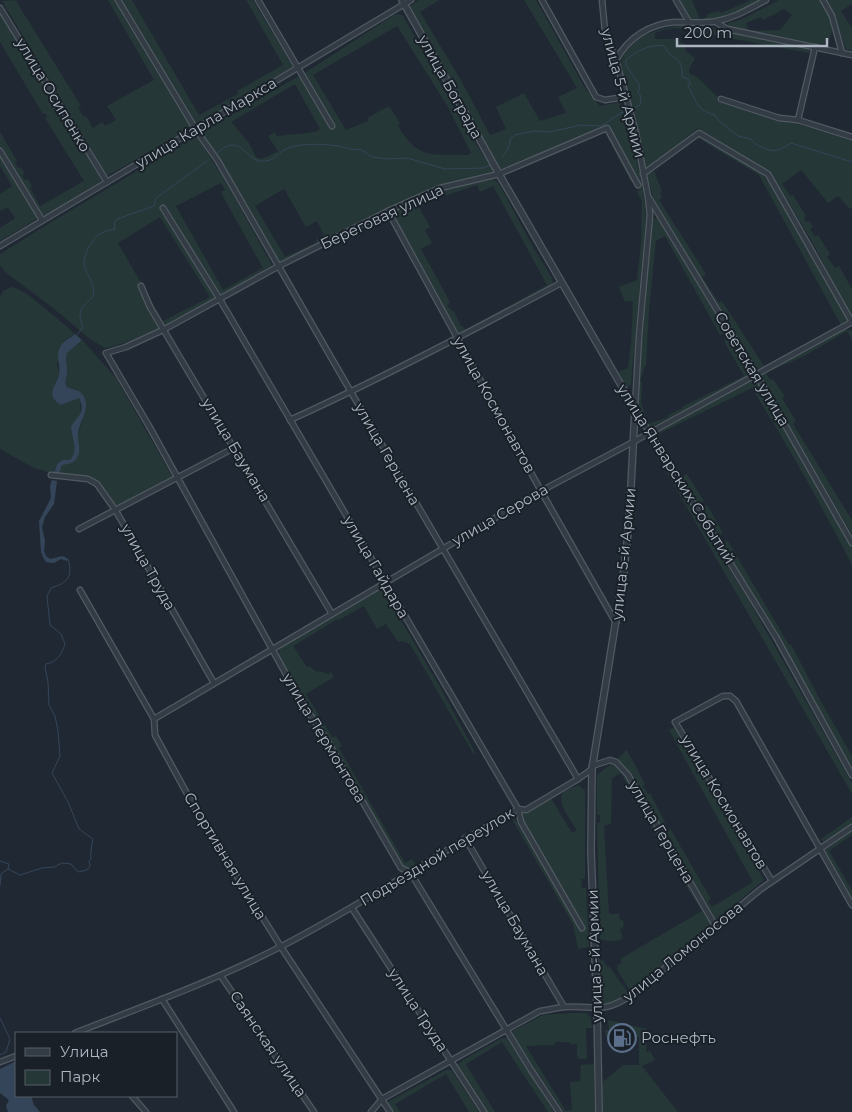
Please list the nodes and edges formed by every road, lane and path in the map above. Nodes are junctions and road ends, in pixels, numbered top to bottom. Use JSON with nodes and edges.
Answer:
{"nodes":[{"id":1,"x":118,"y":0,"type":"edge"},
{"id":2,"x":258,"y":0,"type":"edge"},
{"id":3,"x":411,"y":0,"type":"edge"},
{"id":4,"x":542,"y":0,"type":"edge"},
{"id":5,"x":602,"y":0,"type":"edge"},
{"id":6,"x":676,"y":0,"type":"edge"},
{"id":7,"x":766,"y":0,"type":"edge"},
{"id":8,"x":823,"y":0,"type":"edge"},
{"id":9,"x":403,"y":2,"type":"edge"},
{"id":10,"x":0,"y":8,"type":"edge"},
{"id":11,"x":689,"y":22,"type":"junction"},
{"id":12,"x":716,"y":22,"type":"junction"},
{"id":13,"x":815,"y":47,"type":"junction"},
{"id":14,"x":842,"y":53,"type":"junction"},
{"id":15,"x":852,"y":55,"type":"edge"},
{"id":16,"x":616,"y":60,"type":"junction"},
{"id":17,"x":297,"y":69,"type":"junction"},
{"id":18,"x":625,"y":97,"type":"junction"},
{"id":19,"x":721,"y":99,"type":"dead end"},
{"id":20,"x":798,"y":120,"type":"junction"},
{"id":21,"x":332,"y":126,"type":"dead end"},
{"id":22,"x":196,"y":130,"type":"junction"},
{"id":23,"x":852,"y":137,"type":"edge"},
{"id":24,"x":0,"y":151,"type":"edge"},
{"id":25,"x":499,"y":174,"type":"junction"},
{"id":26,"x":643,"y":174,"type":"junction"},
{"id":27,"x":107,"y":182,"type":"junction"},
{"id":28,"x":638,"y":185,"type":"dead end"},
{"id":29,"x":648,"y":197,"type":"junction"},
{"id":30,"x":163,"y":208,"type":"dead end"},
{"id":31,"x":388,"y":211,"type":"junction"},
{"id":32,"x":42,"y":220,"type":"junction"},
{"id":33,"x":0,"y":246,"type":"edge"},
{"id":34,"x":279,"y":266,"type":"junction"},
{"id":35,"x":561,"y":283,"type":"junction"},
{"id":36,"x":141,"y":286,"type":"dead end"},
{"id":37,"x":219,"y":298,"type":"junction"},
{"id":38,"x":852,"y":322,"type":"edge"},
{"id":39,"x":164,"y":329,"type":"junction"},
{"id":40,"x":458,"y":339,"type":"junction"},
{"id":41,"x":106,"y":353,"type":"joint"},
{"id":42,"x":756,"y":374,"type":"junction"},
{"id":43,"x":351,"y":392,"type":"junction"},
{"id":44,"x":635,"y":409,"type":"junction"},
{"id":45,"x":290,"y":420,"type":"junction"},
{"id":46,"x":649,"y":433,"type":"junction"},
{"id":47,"x":634,"y":442,"type":"junction"},
{"id":48,"x":234,"y":448,"type":"junction"},
{"id":49,"x":51,"y":475,"type":"dead end"},
{"id":50,"x":178,"y":478,"type":"junction"},
{"id":51,"x":541,"y":491,"type":"junction"},
{"id":52,"x":116,"y":510,"type":"junction"},
{"id":53,"x":79,"y":529,"type":"dead end"},
{"id":54,"x":852,"y":543,"type":"edge"},
{"id":55,"x":442,"y":548,"type":"junction"},
{"id":56,"x":385,"y":582,"type":"junction"},
{"id":57,"x":80,"y":590,"type":"dead end"},
{"id":58,"x":332,"y":614,"type":"junction"},
{"id":59,"x":616,"y":624,"type":"junction"},
{"id":60,"x":272,"y":650,"type":"junction"},
{"id":61,"x":214,"y":683,"type":"junction"},
{"id":62,"x":154,"y":719,"type":"junction"},
{"id":63,"x":592,"y":767,"type":"junction"},
{"id":64,"x":852,"y":775,"type":"edge"},
{"id":65,"x":578,"y":779,"type":"junction"},
{"id":66,"x":518,"y":809,"type":"junction"},
{"id":67,"x":852,"y":827,"type":"edge"},
{"id":68,"x":465,"y":838,"type":"junction"},
{"id":69,"x":820,"y":849,"type":"junction"},
{"id":70,"x":410,"y":872,"type":"junction"},
{"id":71,"x":772,"y":881,"type":"junction"},
{"id":72,"x":852,"y":905,"type":"edge"},
{"id":73,"x":352,"y":908,"type":"junction"},
{"id":74,"x":716,"y":927,"type":"junction"},
{"id":75,"x":582,"y":928,"type":"dead end"},
{"id":76,"x":281,"y":946,"type":"junction"},
{"id":77,"x":221,"y":976,"type":"junction"},
{"id":78,"x":162,"y":999,"type":"junction"},
{"id":79,"x":564,"y":1007,"type":"junction"},
{"id":80,"x":597,"y":1009,"type":"junction"},
{"id":81,"x":93,"y":1026,"type":"junction"},
{"id":82,"x":507,"y":1030,"type":"junction"},
{"id":83,"x":77,"y":1032,"type":"edge"},
{"id":84,"x":94,"y":1032,"type":"edge"},
{"id":85,"x":15,"y":1056,"type":"edge"},
{"id":86,"x":451,"y":1061,"type":"junction"},
{"id":87,"x":0,"y":1062,"type":"edge"},
{"id":88,"x":133,"y":1097,"type":"edge"},
{"id":89,"x":382,"y":1099,"type":"junction"},
{"id":90,"x":146,"y":1112,"type":"edge"},
{"id":91,"x":234,"y":1112,"type":"edge"},
{"id":92,"x":314,"y":1112,"type":"edge"},
{"id":93,"x":371,"y":1112,"type":"edge"},
{"id":94,"x":390,"y":1112,"type":"edge"},
{"id":95,"x":484,"y":1112,"type":"edge"},
{"id":96,"x":559,"y":1112,"type":"edge"},
{"id":97,"x":599,"y":1112,"type":"edge"}],
"edges":[{"from":1,"to":22,"type":"street","name":"улица Герцена"},
{"from":2,"to":17,"type":"street"},
{"from":3,"to":9,"type":"street","name":"улица Карла Маркса"},
{"from":4,"to":18,"type":"street"},
{"from":5,"to":16,"type":"street","name":"улица 5-й Армии"},
{"from":6,"to":11,"type":"street"},
{"from":7,"to":12,"type":"street"},
{"from":8,"to":14,"type":"street"},
{"from":9,"to":17,"type":"street","name":"улица Карла Маркса"},
{"from":9,"to":25,"type":"street","name":"улица Бограда"},
{"from":10,"to":27,"type":"street","name":"улица Осипенко"},
{"from":11,"to":12,"type":"street"},
{"from":11,"to":16,"type":"street"},
{"from":12,"to":13,"type":"street"},
{"from":13,"to":14,"type":"street"},
{"from":13,"to":20,"type":"street"},
{"from":14,"to":15,"type":"street"},
{"from":16,"to":18,"type":"street","name":"улица 5-й Армии"},
{"from":17,"to":21,"type":"street"},
{"from":17,"to":22,"type":"street","name":"улица Карла Маркса"},
{"from":18,"to":26,"type":"street","name":"улица 5-й Армии"},
{"from":19,"to":20,"type":"street"},
{"from":20,"to":23,"type":"street"},
{"from":22,"to":27,"type":"street","name":"улица Карла Маркса"},
{"from":22,"to":34,"type":"street","name":"улица Герцена"},
{"from":24,"to":32,"type":"street"},
{"from":25,"to":28,"type":"street","name":"Береговая улица"},
{"from":25,"to":31,"type":"street","name":"Береговая улица"},
{"from":25,"to":35,"type":"street","name":"улица Январских Событий"},
{"from":26,"to":29,"type":"street","name":"улица 5-й Армии"},
{"from":26,"to":38,"type":"street"},
{"from":27,"to":32,"type":"street","name":"улица Карла Маркса"},
{"from":29,"to":42,"type":"street","name":"Советская улица"},
{"from":29,"to":44,"type":"street","name":"улица 5-й Армии"},
{"from":30,"to":37,"type":"street","name":"улица Гайдара"},
{"from":31,"to":34,"type":"street","name":"Береговая улица"},
{"from":31,"to":40,"type":"street","name":"улица Космонавтов"},
{"from":32,"to":33,"type":"street","name":"улица Карла Маркса"},
{"from":34,"to":37,"type":"street","name":"Береговая улица"},
{"from":34,"to":43,"type":"street","name":"улица Герцена"},
{"from":35,"to":40,"type":"street"},
{"from":35,"to":44,"type":"street","name":"улица Январских Событий"},
{"from":36,"to":39,"type":"street","name":"улица Баумана"},
{"from":37,"to":39,"type":"street","name":"Береговая улица"},
{"from":37,"to":45,"type":"street","name":"улица Гайдара"},
{"from":38,"to":42,"type":"street","name":"улица Серова"},
{"from":39,"to":41,"type":"street","name":"Береговая улица"},
{"from":39,"to":48,"type":"street","name":"улица Баумана"},
{"from":40,"to":43,"type":"street"},
{"from":40,"to":51,"type":"street","name":"улица Космонавтов"},
{"from":41,"to":50,"type":"street","name":"улица Лермонтова"},
{"from":42,"to":46,"type":"street","name":"улица Серова"},
{"from":42,"to":54,"type":"street","name":"Советская улица"},
{"from":43,"to":45,"type":"street"},
{"from":43,"to":55,"type":"street","name":"улица Герцена"},
{"from":44,"to":46,"type":"street","name":"улица Январских Событий"},
{"from":44,"to":47,"type":"street","name":"улица 5-й Армии"},
{"from":45,"to":56,"type":"street","name":"улица Гайдара"},
{"from":46,"to":47,"type":"street","name":"улица Серова"},
{"from":46,"to":64,"type":"street","name":"улица Январских Событий"},
{"from":47,"to":51,"type":"street","name":"улица Серова"},
{"from":47,"to":59,"type":"street","name":"улица 5-й Армии"},
{"from":48,"to":50,"type":"street"},
{"from":48,"to":58,"type":"street","name":"улица Баумана"},
{"from":49,"to":52,"type":"street","name":"улица Труда"},
{"from":50,"to":52,"type":"street"},
{"from":50,"to":60,"type":"street","name":"улица Лермонтова"},
{"from":51,"to":55,"type":"street","name":"улица Серова"},
{"from":51,"to":59,"type":"street","name":"улица Космонавтов"},
{"from":52,"to":53,"type":"street"},
{"from":52,"to":61,"type":"street","name":"улица Труда"},
{"from":55,"to":56,"type":"street","name":"улица Серова"},
{"from":55,"to":65,"type":"street","name":"улица Герцена"},
{"from":56,"to":58,"type":"street","name":"улица Серова"},
{"from":56,"to":66,"type":"street","name":"улица Гайдара"},
{"from":57,"to":62,"type":"street","name":"Спортивная улица"},
{"from":58,"to":60,"type":"street","name":"улица Серова"},
{"from":59,"to":63,"type":"street","name":"улица 5-й Армии"},
{"from":60,"to":61,"type":"street","name":"улица Серова"},
{"from":60,"to":70,"type":"street","name":"улица Лермонтова"},
{"from":61,"to":62,"type":"street","name":"улица Серова"},
{"from":62,"to":76,"type":"street","name":"Спортивная улица"},
{"from":63,"to":65,"type":"street","name":"Подъездной переулок"},
{"from":63,"to":74,"type":"street","name":"улица Герцена"},
{"from":63,"to":80,"type":"street","name":"улица 5-й Армии"},
{"from":65,"to":66,"type":"street","name":"Подъездной переулок"},
{"from":66,"to":68,"type":"street","name":"Подъездной переулок"},
{"from":66,"to":75,"type":"street","name":"улица Гайдара"},
{"from":67,"to":69,"type":"street","name":"улица Ломоносова"},
{"from":68,"to":70,"type":"street","name":"Подъездной переулок"},
{"from":68,"to":79,"type":"street","name":"улица Баумана"},
{"from":69,"to":71,"type":"street","name":"улица Ломоносова"},
{"from":69,"to":71,"type":"street","name":"улица Космонавтов"},
{"from":69,"to":72,"type":"street"},
{"from":70,"to":73,"type":"street","name":"Подъездной переулок"},
{"from":70,"to":82,"type":"street","name":"улица Лермонтова"},
{"from":71,"to":74,"type":"street","name":"улица Ломоносова"},
{"from":73,"to":76,"type":"street","name":"Подъездной переулок"},
{"from":73,"to":86,"type":"street","name":"улица Труда"},
{"from":74,"to":80,"type":"street","name":"улица Ломоносова"},
{"from":76,"to":77,"type":"street","name":"Подъездной переулок"},
{"from":76,"to":89,"type":"street","name":"Спортивная улица"},
{"from":77,"to":78,"type":"street","name":"Подъездной переулок"},
{"from":77,"to":92,"type":"street","name":"Саянская улица"},
{"from":78,"to":81,"type":"street","name":"Подъездной переулок"},
{"from":78,"to":91,"type":"street"},
{"from":79,"to":80,"type":"street","name":"улица Ломоносова"},
{"from":79,"to":82,"type":"street","name":"улица Ломоносова"},
{"from":80,"to":97,"type":"street","name":"улица 5-й Армии"},
{"from":81,"to":83,"type":"street","name":"Подъездной переулок"},
{"from":81,"to":84,"type":"street"},
{"from":82,"to":86,"type":"street","name":"улица Ломоносова"},
{"from":82,"to":96,"type":"street","name":"улица Лермонтова"},
{"from":85,"to":87,"type":"street"},
{"from":86,"to":89,"type":"street","name":"улица Ломоносова"},
{"from":86,"to":95,"type":"street","name":"улица Труда"},
{"from":88,"to":90,"type":"street"},
{"from":89,"to":93,"type":"street","name":"улица Ломоносова"},
{"from":89,"to":94,"type":"street","name":"Спортивная улица"}]}
